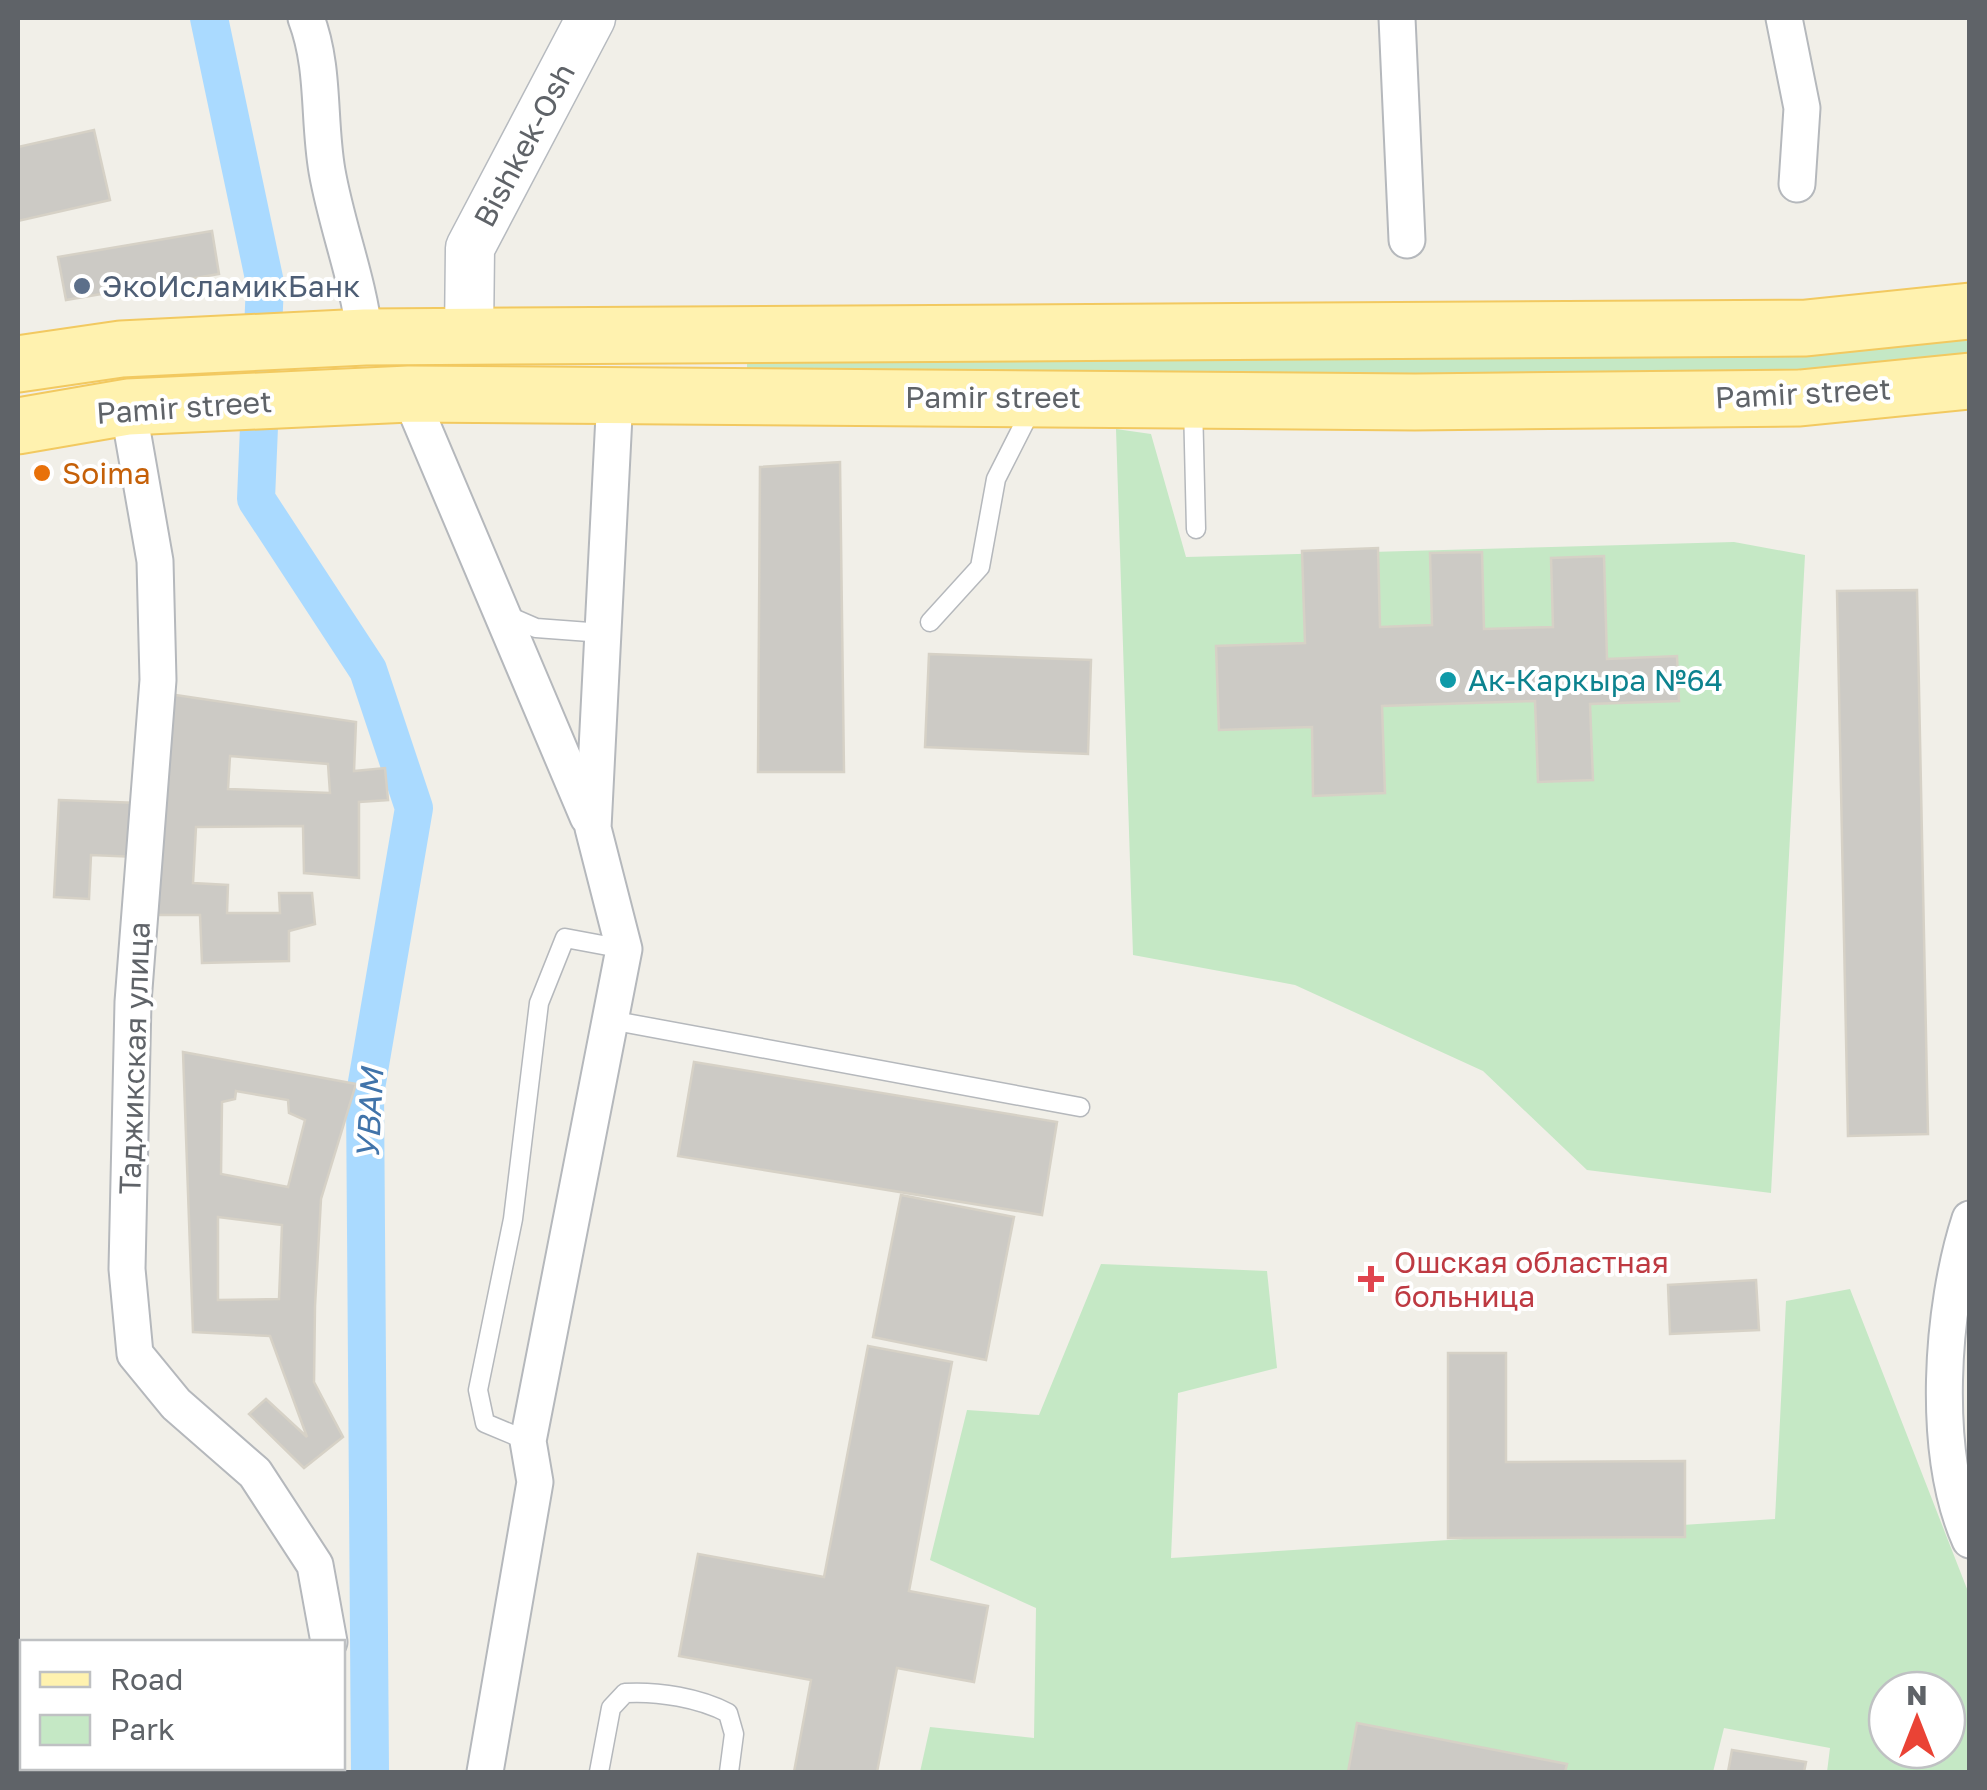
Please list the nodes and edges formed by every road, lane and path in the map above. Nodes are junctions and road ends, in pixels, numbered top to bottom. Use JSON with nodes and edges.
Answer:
{"nodes":[{"id":1,"x":306,"y":18,"type":"edge"},
{"id":2,"x":591,"y":18,"type":"edge"},
{"id":3,"x":1397,"y":18,"type":"edge"},
{"id":4,"x":1784,"y":18,"type":"edge"},
{"id":5,"x":1797,"y":184,"type":"dead end"},
{"id":6,"x":1407,"y":240,"type":"dead end"},
{"id":7,"x":1970,"y":311,"type":"edge"},
{"id":8,"x":469,"y":336,"type":"junction"},
{"id":9,"x":366,"y":337,"type":"junction"},
{"id":10,"x":121,"y":349,"type":"junction"},
{"id":11,"x":18,"y":364,"type":"edge"},
{"id":12,"x":1970,"y":381,"type":"edge"},
{"id":13,"x":409,"y":394,"type":"junction"},
{"id":14,"x":615,"y":396,"type":"junction"},
{"id":15,"x":1038,"y":397,"type":"junction"},
{"id":16,"x":1193,"y":398,"type":"junction"},
{"id":17,"x":128,"y":407,"type":"junction"},
{"id":18,"x":18,"y":426,"type":"edge"},
{"id":19,"x":1196,"y":529,"type":"dead end"},
{"id":20,"x":502,"y":612,"type":"junction"},
{"id":21,"x":930,"y":622,"type":"dead end"},
{"id":22,"x":603,"y":632,"type":"junction"},
{"id":23,"x":593,"y":828,"type":"junction"},
{"id":24,"x":624,"y":949,"type":"junction"},
{"id":25,"x":610,"y":1020,"type":"junction"},
{"id":26,"x":1080,"y":1107,"type":"dead end"},
{"id":27,"x":1970,"y":1219,"type":"edge"},
{"id":28,"x":528,"y":1441,"type":"junction"},
{"id":29,"x":1970,"y":1540,"type":"edge"},
{"id":30,"x":329,"y":1640,"type":"edge"},
{"id":31,"x":485,"y":1772,"type":"edge"},
{"id":32,"x":599,"y":1772,"type":"edge"},
{"id":33,"x":729,"y":1772,"type":"edge"}],
"edges":[{"from":1,"to":9,"type":"street"},
{"from":2,"to":8,"type":"street","name":"Bishkek-Osh"},
{"from":3,"to":6,"type":"street"},
{"from":4,"to":5,"type":"street"},
{"from":7,"to":8,"type":"main road","name":"Pamir street"},
{"from":8,"to":9,"type":"main road","name":"Pamir street"},
{"from":9,"to":10,"type":"main road","name":"Pamir street"},
{"from":10,"to":11,"type":"main road","name":"Pamir street"},
{"from":10,"to":17,"type":"main road"},
{"from":12,"to":16,"type":"main road","name":"Pamir street"},
{"from":13,"to":14,"type":"main road","name":"Pamir street"},
{"from":13,"to":17,"type":"main road","name":"Pamir street"},
{"from":13,"to":20,"type":"street"},
{"from":14,"to":15,"type":"main road","name":"Pamir street"},
{"from":14,"to":22,"type":"street"},
{"from":15,"to":16,"type":"main road","name":"Pamir street"},
{"from":15,"to":21,"type":"lane"},
{"from":16,"to":19,"type":"lane"},
{"from":17,"to":18,"type":"main road","name":"Pamir street"},
{"from":17,"to":30,"type":"street","name":"Таджикская улица"},
{"from":20,"to":22,"type":"lane"},
{"from":20,"to":23,"type":"street"},
{"from":22,"to":23,"type":"street"},
{"from":23,"to":24,"type":"street"},
{"from":24,"to":25,"type":"street"},
{"from":24,"to":28,"type":"lane"},
{"from":25,"to":26,"type":"lane"},
{"from":25,"to":28,"type":"street"},
{"from":27,"to":29,"type":"street"},
{"from":28,"to":31,"type":"street"},
{"from":32,"to":33,"type":"lane"}]}
